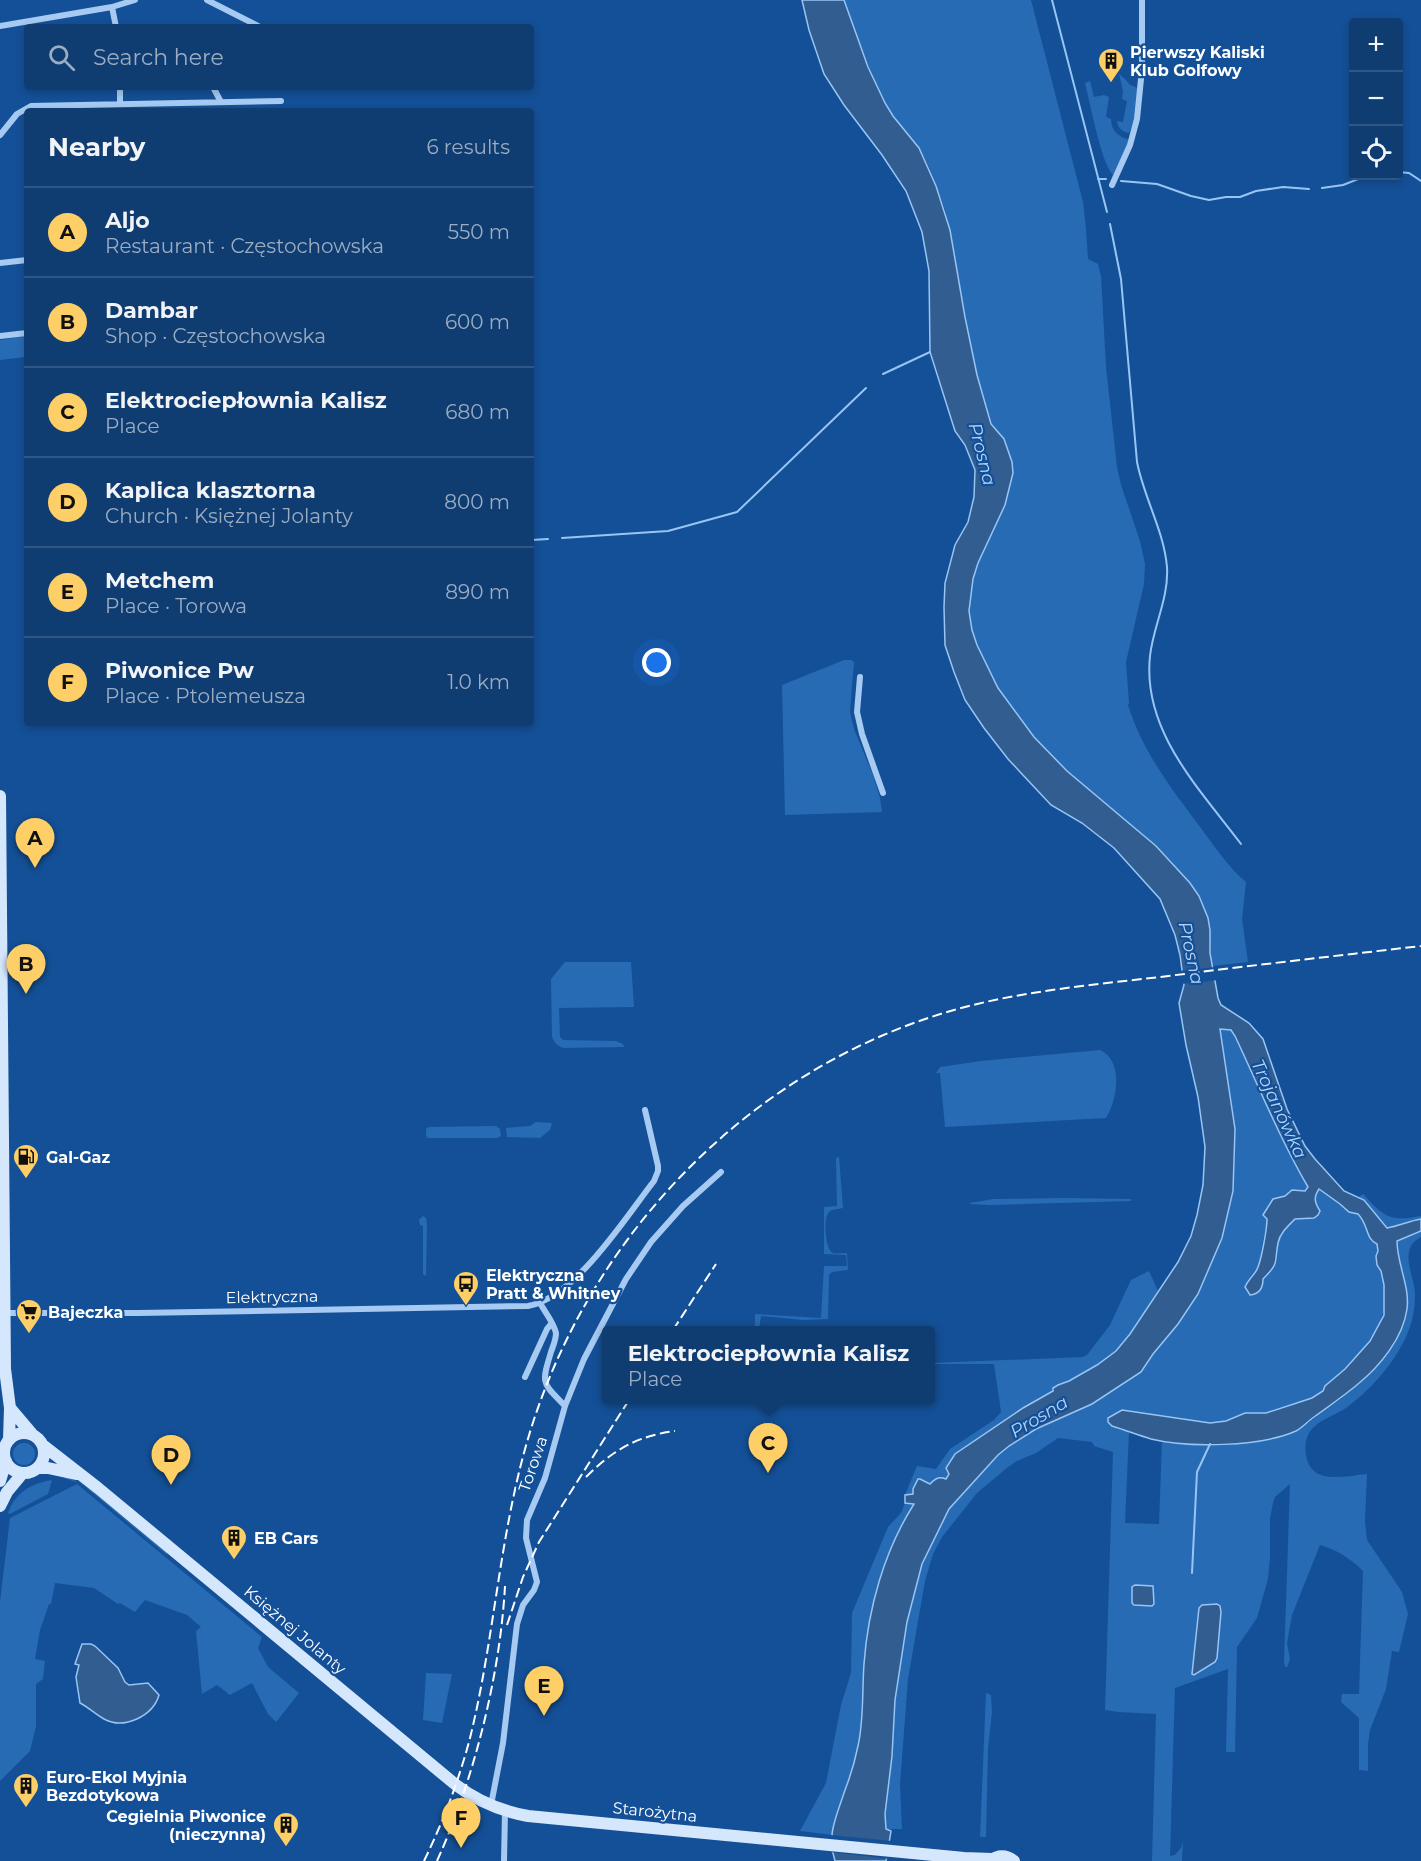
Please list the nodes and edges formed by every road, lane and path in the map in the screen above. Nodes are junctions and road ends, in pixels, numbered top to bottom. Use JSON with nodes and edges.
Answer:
{"nodes":[{"id":1,"x":135,"y":0,"type":"edge"},
{"id":2,"x":207,"y":0,"type":"edge"},
{"id":3,"x":1142,"y":0,"type":"edge"},
{"id":4,"x":112,"y":7,"type":"junction"},
{"id":5,"x":115,"y":24,"type":"edge"},
{"id":6,"x":254,"y":24,"type":"edge"},
{"id":7,"x":0,"y":26,"type":"edge"},
{"id":8,"x":120,"y":90,"type":"edge"},
{"id":9,"x":215,"y":90,"type":"edge"},
{"id":10,"x":281,"y":101,"type":"dead end"},
{"id":11,"x":221,"y":102,"type":"junction"},
{"id":12,"x":120,"y":104,"type":"junction"},
{"id":13,"x":28,"y":108,"type":"edge"},
{"id":14,"x":24,"y":110,"type":"edge"},
{"id":15,"x":0,"y":135,"type":"edge"},
{"id":16,"x":1112,"y":185,"type":"dead end"},
{"id":17,"x":24,"y":260,"type":"edge"},
{"id":18,"x":0,"y":263,"type":"edge"},
{"id":19,"x":24,"y":333,"type":"edge"},
{"id":20,"x":0,"y":336,"type":"edge"},
{"id":21,"x":860,"y":678,"type":"dead end"},
{"id":22,"x":883,"y":793,"type":"dead end"},
{"id":23,"x":0,"y":796,"type":"edge"},
{"id":24,"x":0,"y":867,"type":"edge"},
{"id":25,"x":645,"y":1110,"type":"dead end"},
{"id":26,"x":721,"y":1172,"type":"dead end"},
{"id":27,"x":540,"y":1303,"type":"junction"},
{"id":28,"x":4,"y":1313,"type":"junction"},
{"id":29,"x":552,"y":1323,"type":"junction"},
{"id":30,"x":525,"y":1377,"type":"dead end"},
{"id":31,"x":566,"y":1406,"type":"junction"},
{"id":32,"x":10,"y":1408,"type":"junction"},
{"id":33,"x":32,"y":1434,"type":"junction"},
{"id":34,"x":5,"y":1444,"type":"edge"},
{"id":35,"x":44,"y":1446,"type":"junction"},
{"id":36,"x":3,"y":1461,"type":"edge"},
{"id":37,"x":39,"y":1468,"type":"junction"},
{"id":38,"x":22,"y":1474,"type":"junction"},
{"id":39,"x":80,"y":1476,"type":"junction"},
{"id":40,"x":0,"y":1481,"type":"edge"},
{"id":41,"x":0,"y":1506,"type":"edge"},
{"id":42,"x":490,"y":1806,"type":"junction"},
{"id":43,"x":505,"y":1811,"type":"junction"},
{"id":44,"x":966,"y":1860,"type":"edge"},
{"id":45,"x":991,"y":1860,"type":"edge"},
{"id":46,"x":504,"y":1861,"type":"edge"},
{"id":47,"x":1014,"y":1861,"type":"edge"}],
"edges":[{"from":1,"to":4,"type":"street"},
{"from":2,"to":6,"type":"street"},
{"from":3,"to":16,"type":"street"},
{"from":4,"to":5,"type":"street"},
{"from":4,"to":7,"type":"street"},
{"from":8,"to":12,"type":"street"},
{"from":9,"to":11,"type":"street"},
{"from":10,"to":11,"type":"street"},
{"from":11,"to":12,"type":"street"},
{"from":12,"to":13,"type":"street"},
{"from":14,"to":15,"type":"street"},
{"from":17,"to":18,"type":"street"},
{"from":19,"to":20,"type":"street"},
{"from":21,"to":22,"type":"street"},
{"from":23,"to":24,"type":"street"},
{"from":24,"to":28,"type":"street"},
{"from":25,"to":27,"type":"street"},
{"from":26,"to":31,"type":"street","name":"Torowa"},
{"from":27,"to":28,"type":"street","name":"Elektryczna"},
{"from":27,"to":29,"type":"street"},
{"from":28,"to":32,"type":"street"},
{"from":29,"to":30,"type":"street"},
{"from":29,"to":31,"type":"street"},
{"from":31,"to":42,"type":"street","name":"Torowa"},
{"from":32,"to":33,"type":"street"},
{"from":32,"to":34,"type":"street"},
{"from":33,"to":34,"type":"street"},
{"from":33,"to":35,"type":"street"},
{"from":34,"to":36,"type":"street"},
{"from":35,"to":37,"type":"street"},
{"from":35,"to":39,"type":"street","name":"Księżnej Jolanty"},
{"from":36,"to":38,"type":"street"},
{"from":36,"to":40,"type":"street"},
{"from":37,"to":38,"type":"street"},
{"from":37,"to":39,"type":"street","name":"Księżnej Jolanty"},
{"from":38,"to":41,"type":"street"},
{"from":39,"to":42,"type":"street","name":"Księżnej Jolanty"},
{"from":42,"to":43,"type":"street","name":"Starożytna"},
{"from":43,"to":44,"type":"street","name":"Starożytna"},
{"from":43,"to":46,"type":"street"},
{"from":44,"to":45,"type":"street"},
{"from":45,"to":47,"type":"street"}]}
